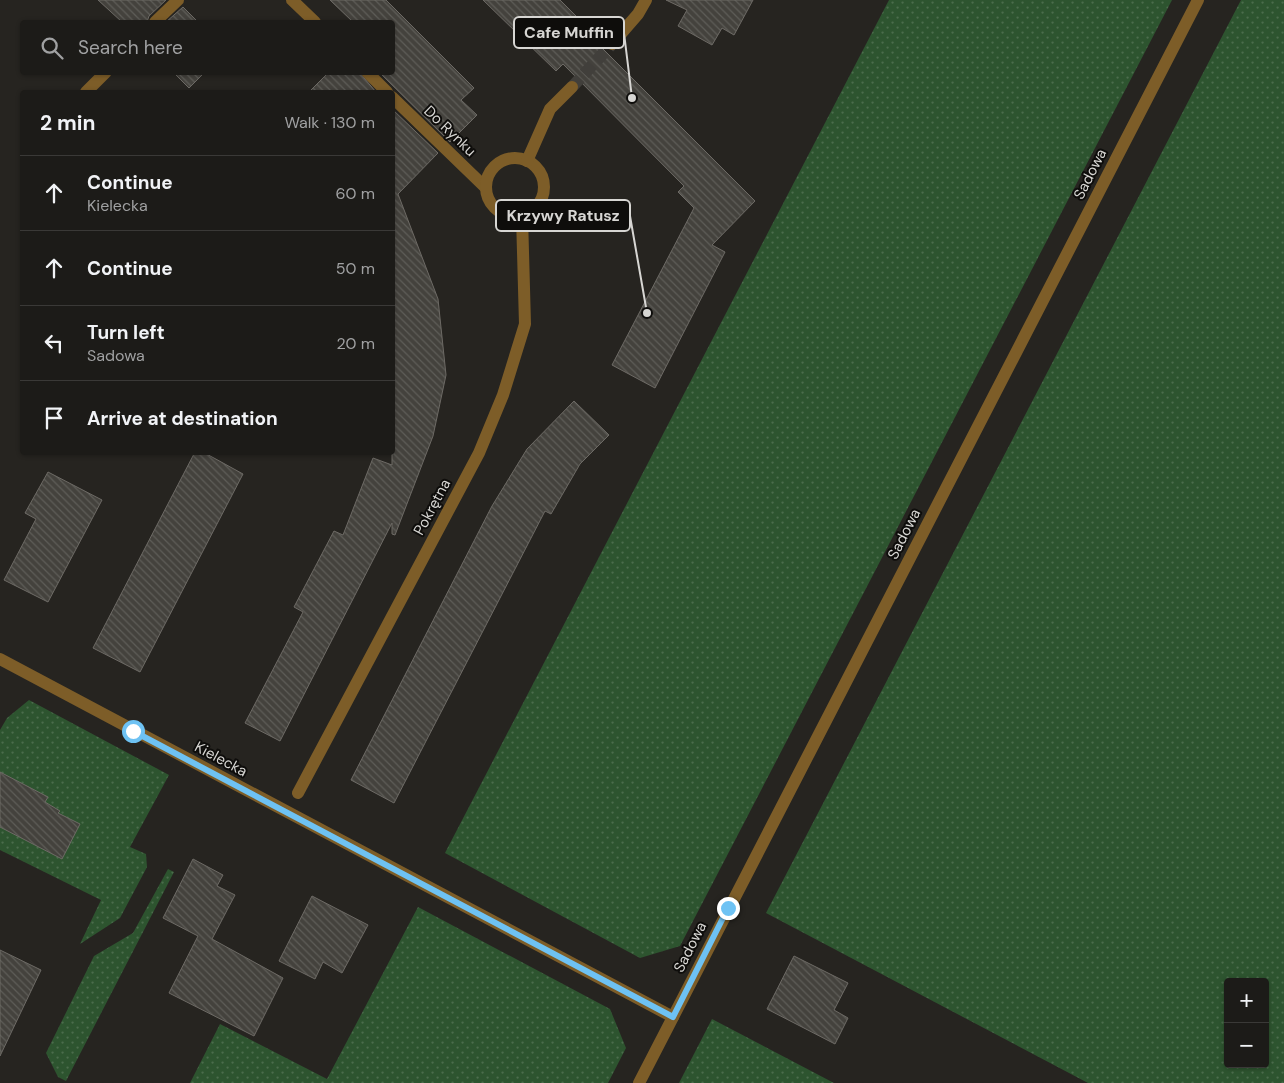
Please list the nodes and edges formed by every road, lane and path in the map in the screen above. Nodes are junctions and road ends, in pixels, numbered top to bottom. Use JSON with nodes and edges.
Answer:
{"nodes":[{"id":1,"x":178,"y":0,"type":"edge"},
{"id":2,"x":292,"y":0,"type":"edge"},
{"id":3,"x":646,"y":0,"type":"edge"},
{"id":4,"x":1198,"y":0,"type":"edge"},
{"id":5,"x":157,"y":20,"type":"edge"},
{"id":6,"x":313,"y":20,"type":"edge"},
{"id":7,"x":612,"y":44,"type":"tunnel mouth"},
{"id":8,"x":103,"y":75,"type":"edge"},
{"id":9,"x":370,"y":75,"type":"edge"},
{"id":10,"x":572,"y":87,"type":"tunnel mouth"},
{"id":11,"x":88,"y":90,"type":"edge"},
{"id":12,"x":385,"y":90,"type":"edge"},
{"id":13,"x":395,"y":100,"type":"edge"},
{"id":14,"x":527,"y":160,"type":"junction"},
{"id":15,"x":486,"y":188,"type":"junction"},
{"id":16,"x":522,"y":216,"type":"junction"},
{"id":17,"x":0,"y":659,"type":"edge"},
{"id":18,"x":298,"y":793,"type":"dead end"},
{"id":19,"x":673,"y":1017,"type":"junction"},
{"id":20,"x":639,"y":1083,"type":"edge"}],
"edges":[{"from":1,"to":5,"type":"street"},
{"from":2,"to":6,"type":"street"},
{"from":3,"to":7,"type":"street"},
{"from":4,"to":19,"type":"street","name":"Sadowa"},
{"from":8,"to":11,"type":"street"},
{"from":9,"to":12,"type":"street"},
{"from":10,"to":14,"type":"street"},
{"from":13,"to":15,"type":"street","name":"Do Rynku"},
{"from":14,"to":15,"type":"street"},
{"from":14,"to":16,"type":"street"},
{"from":15,"to":16,"type":"street"},
{"from":16,"to":18,"type":"street","name":"Pokrętna"},
{"from":17,"to":19,"type":"street","name":"Kielecka"},
{"from":19,"to":20,"type":"street","name":"Sadowa"}]}
